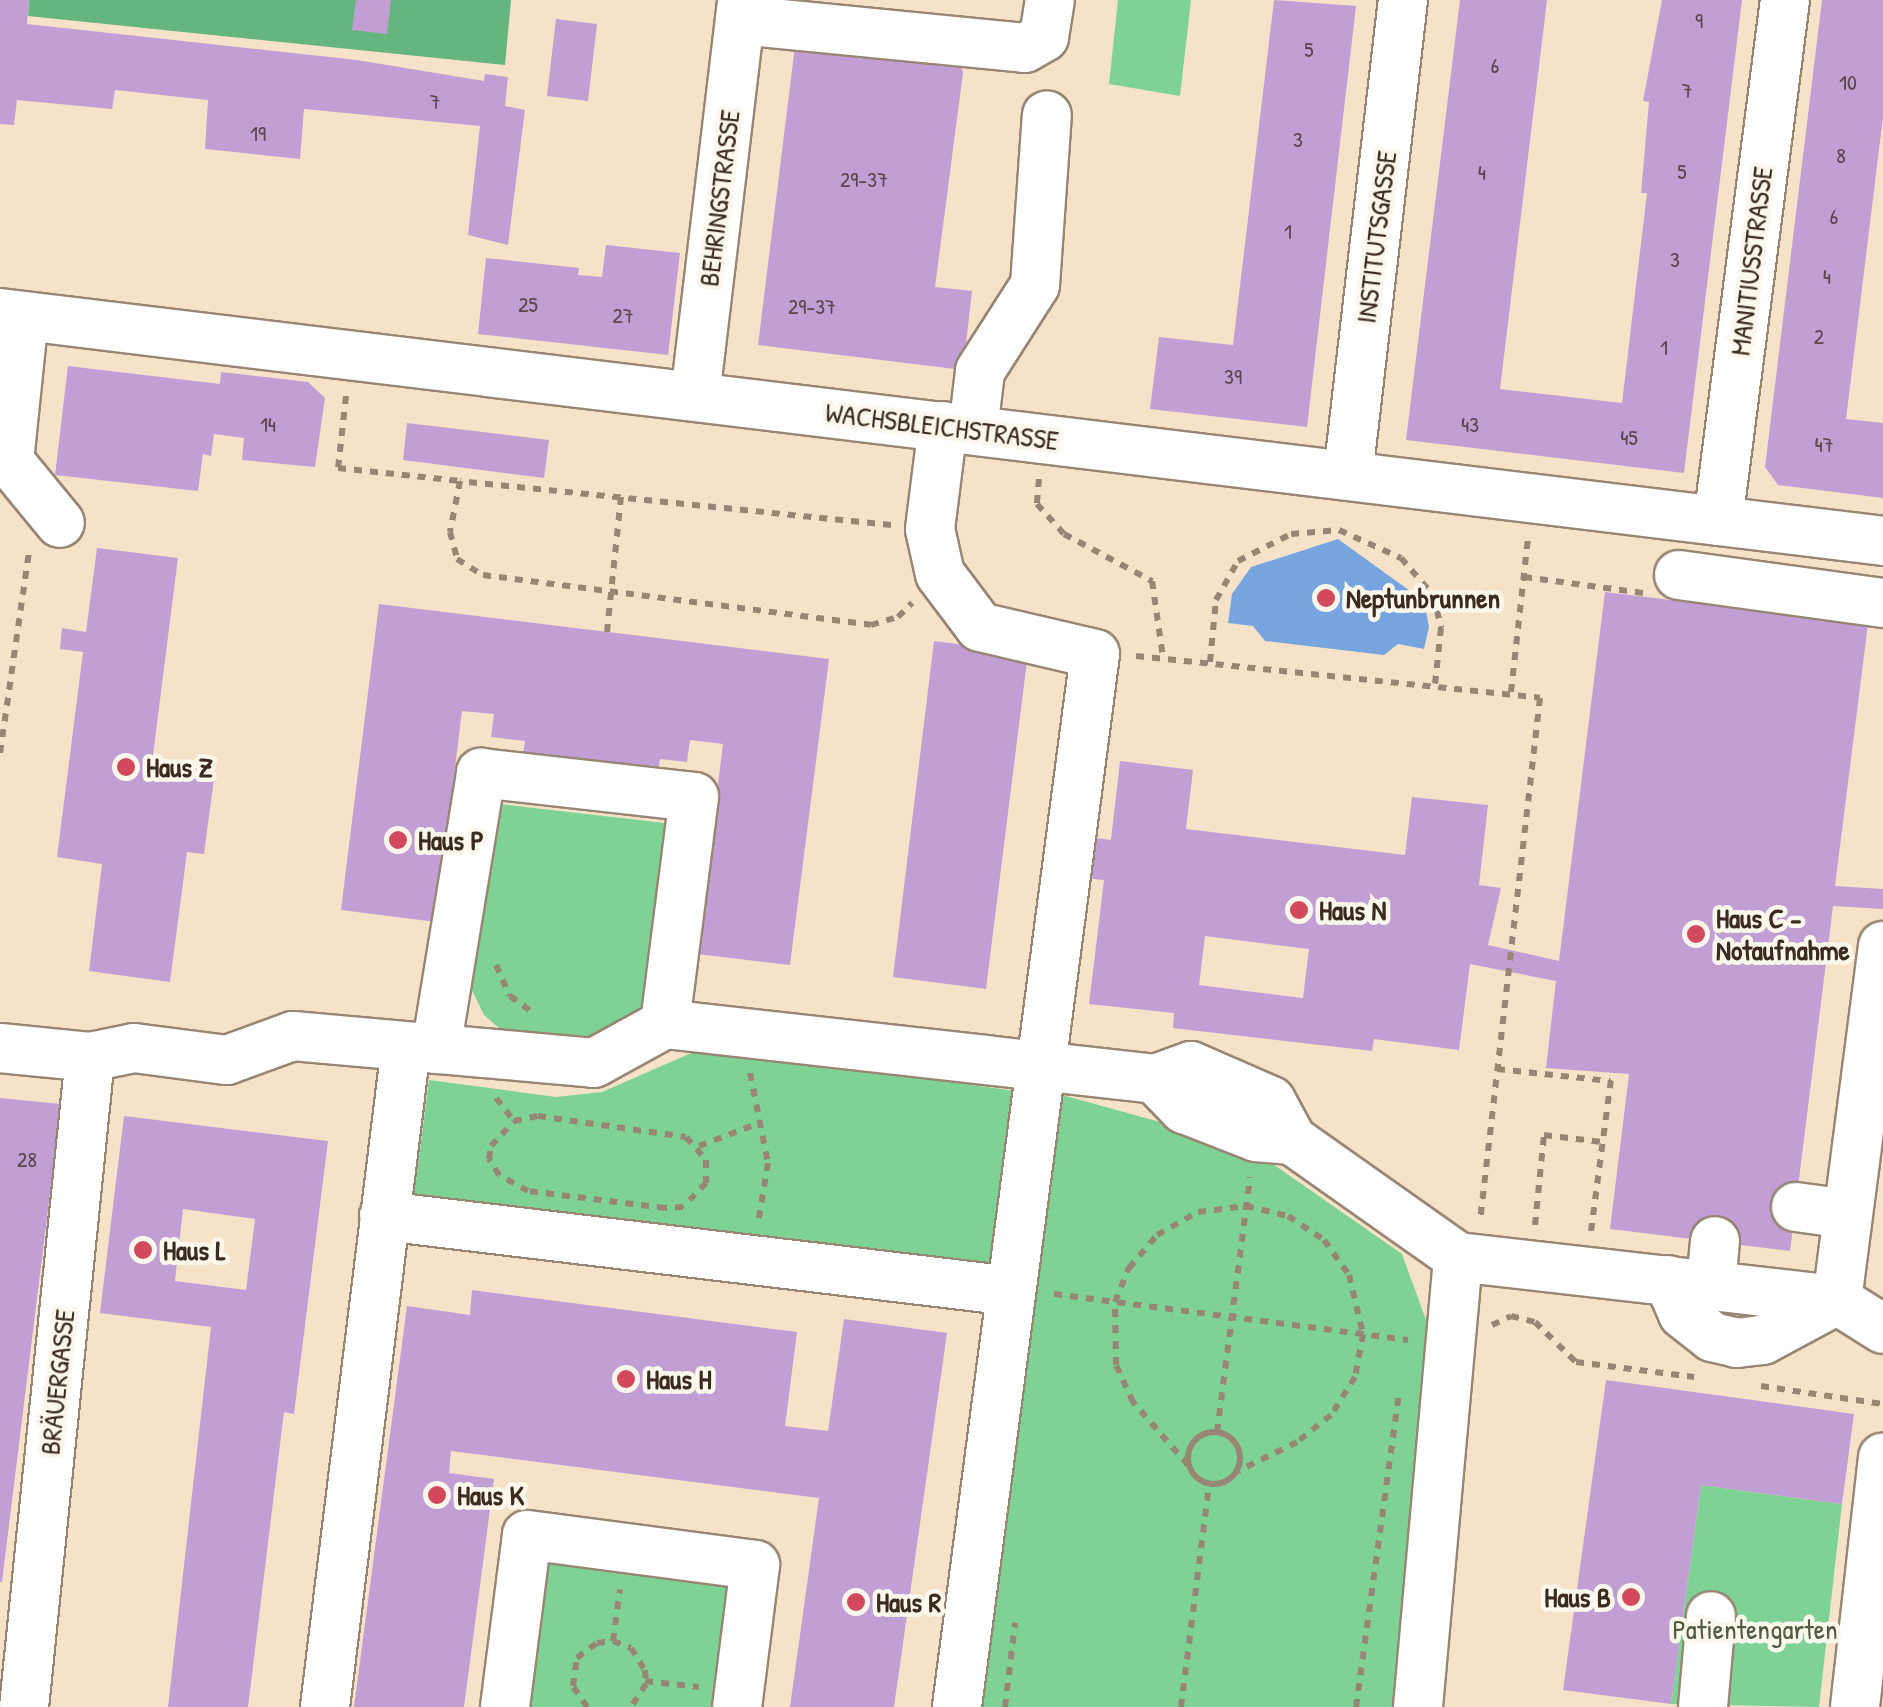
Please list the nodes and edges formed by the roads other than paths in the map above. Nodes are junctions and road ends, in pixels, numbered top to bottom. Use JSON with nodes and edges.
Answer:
{"nodes":[{"id":1,"x":1050,"y":0,"type":"edge"},
{"id":2,"x":1404,"y":0,"type":"edge"},
{"id":3,"x":1785,"y":0,"type":"edge"},
{"id":4,"x":741,"y":10,"type":"edge"},
{"id":5,"x":857,"y":15,"type":"edge"},
{"id":6,"x":1047,"y":115,"type":"dead end"},
{"id":7,"x":12,"y":314,"type":"edge"},
{"id":8,"x":695,"y":396,"type":"junction"},
{"id":9,"x":958,"y":428,"type":"junction"},
{"id":10,"x":1348,"y":475,"type":"junction"},
{"id":11,"x":1718,"y":522,"type":"junction"},
{"id":12,"x":46,"y":531,"type":"road end"},
{"id":13,"x":1883,"y":541,"type":"edge"},
{"id":14,"x":1679,"y":575,"type":"dead end"},
{"id":15,"x":1883,"y":602,"type":"edge"},
{"id":16,"x":1883,"y":946,"type":"edge"},
{"id":17,"x":665,"y":1024,"type":"junction"},
{"id":18,"x":0,"y":1048,"type":"edge"},
{"id":19,"x":421,"y":1048,"type":"junction"},
{"id":20,"x":90,"y":1058,"type":"junction"},
{"id":21,"x":1038,"y":1062,"type":"junction"},
{"id":22,"x":1796,"y":1207,"type":"dead end"},
{"id":23,"x":1848,"y":1214,"type":"junction"},
{"id":24,"x":384,"y":1216,"type":"junction"},
{"id":25,"x":1466,"y":1258,"type":"junction"},
{"id":26,"x":1012,"y":1291,"type":"junction"},
{"id":27,"x":1837,"y":1300,"type":"junction"},
{"id":28,"x":1883,"y":1329,"type":"edge"},
{"id":29,"x":1883,"y":1458,"type":"edge"},
{"id":30,"x":1711,"y":1616,"type":"dead end"},
{"id":31,"x":24,"y":1707,"type":"edge"},
{"id":32,"x":325,"y":1707,"type":"edge"},
{"id":33,"x":505,"y":1707,"type":"edge"},
{"id":34,"x":737,"y":1707,"type":"edge"},
{"id":35,"x":958,"y":1707,"type":"edge"},
{"id":36,"x":1418,"y":1707,"type":"edge"},
{"id":37,"x":1704,"y":1707,"type":"edge"},
{"id":38,"x":1855,"y":1707,"type":"edge"}],
"edges":[{"from":1,"to":5,"type":"street"},
{"from":2,"to":10,"type":"street","name":"INSTITUTSGASSE"},
{"from":3,"to":11,"type":"street","name":"MANITIUSSTRASSE"},
{"from":4,"to":5,"type":"street"},
{"from":4,"to":8,"type":"street","name":"BEHRINGSTRASSE"},
{"from":6,"to":9,"type":"street"},
{"from":7,"to":8,"type":"street","name":"WACHSBLEICHSTRASSE"},
{"from":7,"to":12,"type":"street"},
{"from":8,"to":9,"type":"street","name":"WACHSBLEICHSTRASSE"},
{"from":9,"to":10,"type":"street","name":"WACHSBLEICHSTRASSE"},
{"from":9,"to":21,"type":"street"},
{"from":10,"to":11,"type":"street","name":"WACHSBLEICHSTRASSE"},
{"from":11,"to":13,"type":"street","name":"WACHSBLEICHSTRASSE"},
{"from":14,"to":15,"type":"street"},
{"from":16,"to":23,"type":"street"},
{"from":17,"to":19,"type":"street"},
{"from":17,"to":19,"type":"street"},
{"from":17,"to":21,"type":"street"},
{"from":18,"to":20,"type":"street"},
{"from":19,"to":20,"type":"street"},
{"from":19,"to":24,"type":"street"},
{"from":20,"to":31,"type":"street","name":"BRÄUERGASSE"},
{"from":21,"to":25,"type":"street"},
{"from":21,"to":26,"type":"street"},
{"from":22,"to":23,"type":"street"},
{"from":23,"to":27,"type":"street"},
{"from":24,"to":26,"type":"street"},
{"from":24,"to":32,"type":"street"},
{"from":25,"to":27,"type":"street"},
{"from":25,"to":36,"type":"street"},
{"from":26,"to":35,"type":"street"},
{"from":27,"to":28,"type":"street"},
{"from":29,"to":38,"type":"street"},
{"from":30,"to":37,"type":"street"},
{"from":33,"to":34,"type":"street"}]}
